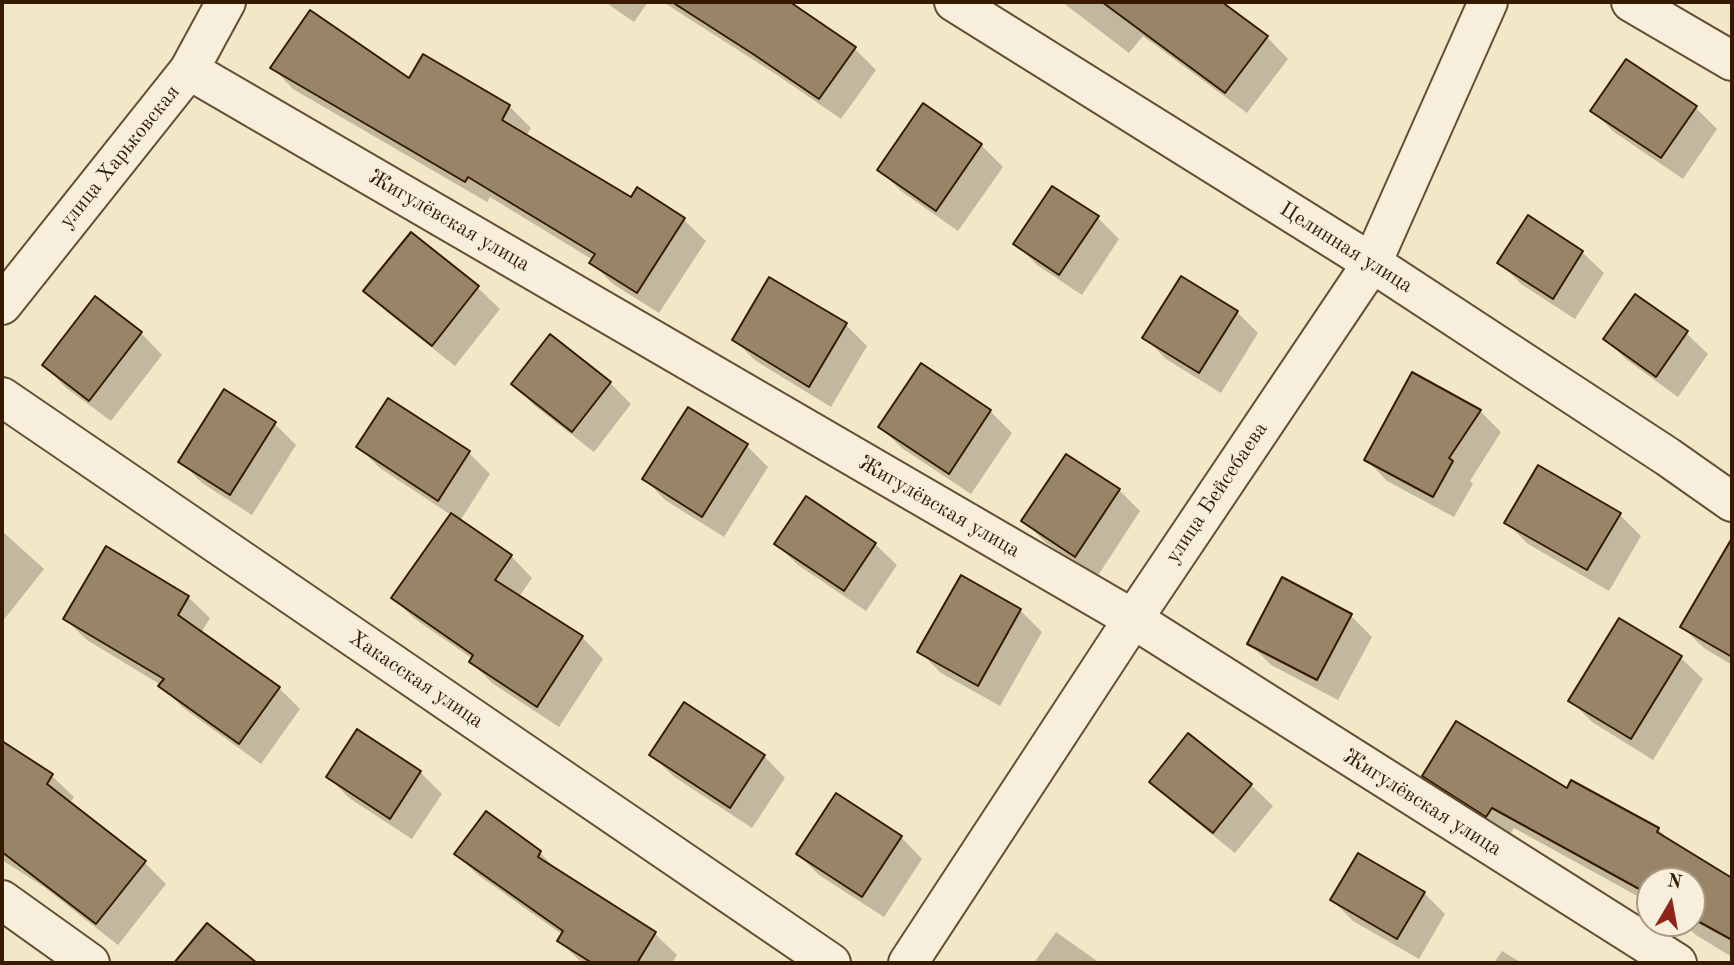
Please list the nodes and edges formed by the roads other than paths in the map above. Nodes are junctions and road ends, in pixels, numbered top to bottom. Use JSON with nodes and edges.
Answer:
{"nodes":[{"id":1,"x":226,"y":2,"type":"edge"},
{"id":2,"x":954,"y":2,"type":"edge"},
{"id":3,"x":1488,"y":2,"type":"edge"},
{"id":4,"x":1630,"y":2,"type":"edge"},
{"id":5,"x":1732,"y":61,"type":"edge"},
{"id":6,"x":189,"y":70,"type":"junction"},
{"id":7,"x":1371,"y":263,"type":"junction"},
{"id":8,"x":2,"y":305,"type":"edge"},
{"id":9,"x":2,"y":397,"type":"edge"},
{"id":10,"x":1732,"y":502,"type":"edge"},
{"id":11,"x":1133,"y":619,"type":"junction"},
{"id":12,"x":2,"y":900,"type":"edge"},
{"id":13,"x":90,"y":963,"type":"edge"},
{"id":14,"x":831,"y":963,"type":"edge"},
{"id":15,"x":908,"y":963,"type":"edge"},
{"id":16,"x":1677,"y":963,"type":"edge"}],
"edges":[{"from":1,"to":6,"type":"street","name":"улица Харьковская"},
{"from":2,"to":7,"type":"street","name":"Целинная улица"},
{"from":3,"to":7,"type":"street","name":"улица Бейсебаева"},
{"from":4,"to":5,"type":"street"},
{"from":6,"to":8,"type":"street","name":"улица Харьковская"},
{"from":6,"to":11,"type":"street","name":"Жигулёвская улица"},
{"from":7,"to":10,"type":"street","name":"Целинная улица"},
{"from":7,"to":11,"type":"street","name":"улица Бейсебаева"},
{"from":9,"to":14,"type":"street","name":"Хакасская улица"},
{"from":11,"to":15,"type":"street","name":"улица Бейсебаева"},
{"from":11,"to":16,"type":"street","name":"Жигулёвская улица"},
{"from":12,"to":13,"type":"street"}]}
